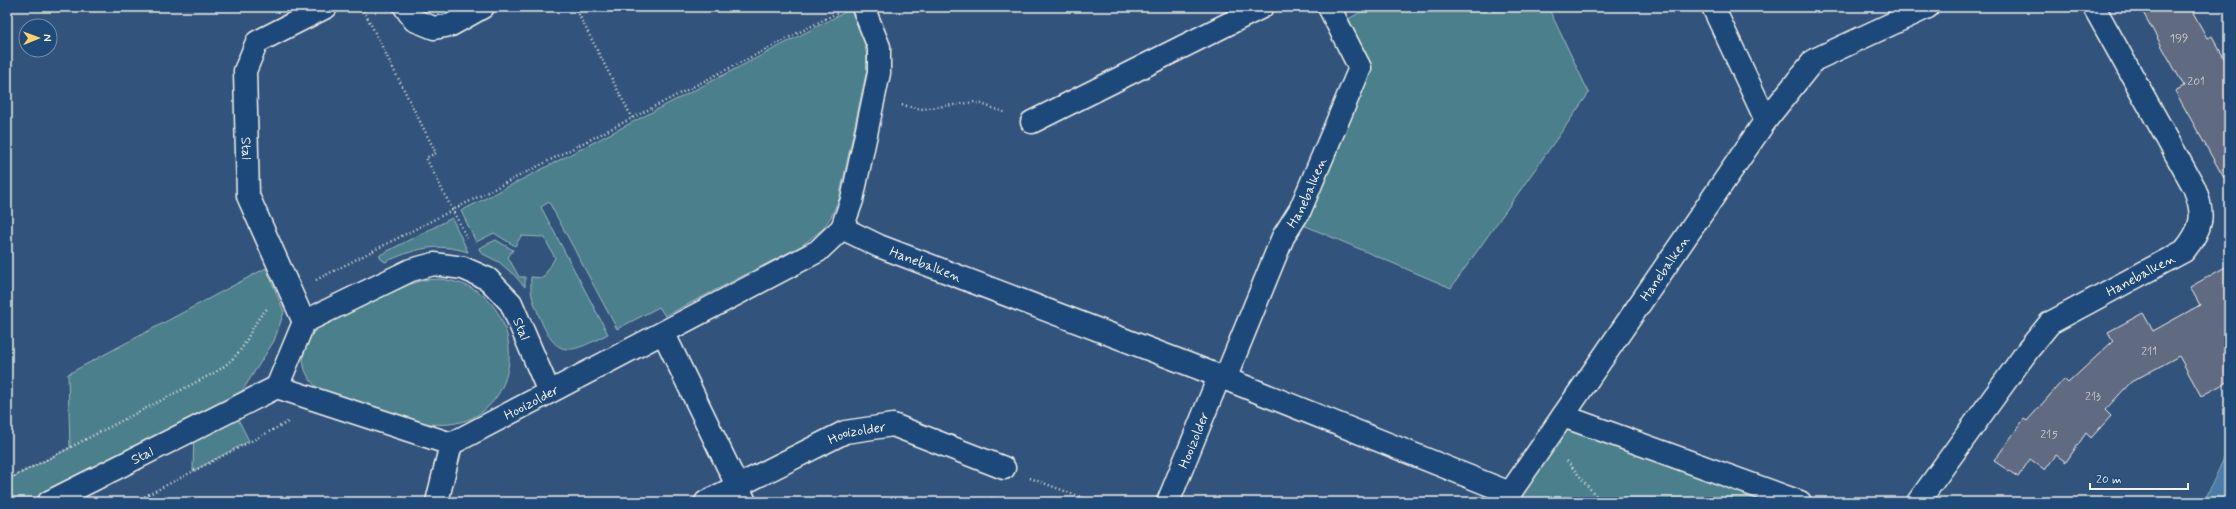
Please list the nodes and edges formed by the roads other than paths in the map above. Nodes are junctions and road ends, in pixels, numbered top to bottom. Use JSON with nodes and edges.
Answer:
{"nodes":[{"id":1,"x":326,"y":7,"type":"edge"},
{"id":2,"x":405,"y":7,"type":"edge"},
{"id":3,"x":483,"y":7,"type":"edge"},
{"id":4,"x":863,"y":7,"type":"edge"},
{"id":5,"x":1262,"y":7,"type":"edge"},
{"id":6,"x":1329,"y":7,"type":"edge"},
{"id":7,"x":1713,"y":7,"type":"edge"},
{"id":8,"x":1928,"y":7,"type":"edge"},
{"id":9,"x":2094,"y":7,"type":"edge"},
{"id":10,"x":1766,"y":120,"type":"junction"},
{"id":11,"x":1032,"y":122,"type":"road end"},
{"id":12,"x":842,"y":228,"type":"junction"},
{"id":13,"x":304,"y":322,"type":"junction"},
{"id":14,"x":664,"y":334,"type":"junction"},
{"id":15,"x":1222,"y":378,"type":"junction"},
{"id":16,"x":277,"y":387,"type":"junction"},
{"id":17,"x":549,"y":392,"type":"junction"},
{"id":18,"x":1563,"y":416,"type":"junction"},
{"id":19,"x":451,"y":444,"type":"junction"},
{"id":20,"x":1004,"y":468,"type":"road end"},
{"id":21,"x":741,"y":494,"type":"edge"},
{"id":22,"x":1510,"y":497,"type":"edge"},
{"id":23,"x":49,"y":502,"type":"edge"},
{"id":24,"x":437,"y":502,"type":"edge"},
{"id":25,"x":706,"y":502,"type":"edge"},
{"id":26,"x":1168,"y":502,"type":"edge"},
{"id":27,"x":1800,"y":502,"type":"edge"},
{"id":28,"x":1918,"y":502,"type":"edge"}],
"edges":[{"from":1,"to":13,"type":"street","name":"Stal"},
{"from":2,"to":3,"type":"street"},
{"from":4,"to":12,"type":"street"},
{"from":5,"to":11,"type":"street"},
{"from":6,"to":15,"type":"street","name":"Hanebalken"},
{"from":7,"to":10,"type":"street"},
{"from":8,"to":10,"type":"street","name":"Hanebalken"},
{"from":9,"to":28,"type":"street","name":"Hanebalken"},
{"from":10,"to":18,"type":"street","name":"Hanebalken"},
{"from":12,"to":14,"type":"street","name":"Hooizolder"},
{"from":12,"to":15,"type":"street","name":"Hanebalken"},
{"from":13,"to":16,"type":"street"},
{"from":13,"to":17,"type":"street","name":"Stal"},
{"from":14,"to":17,"type":"street","name":"Hooizolder"},
{"from":14,"to":21,"type":"street"},
{"from":15,"to":22,"type":"street","name":"Hanebalken"},
{"from":15,"to":26,"type":"street","name":"Hooizolder"},
{"from":16,"to":19,"type":"street"},
{"from":16,"to":23,"type":"street","name":"Stal"},
{"from":17,"to":19,"type":"street","name":"Hooizolder"},
{"from":18,"to":22,"type":"street","name":"Hanebalken"},
{"from":18,"to":27,"type":"street"},
{"from":19,"to":24,"type":"street"},
{"from":20,"to":21,"type":"street","name":"Hooizolder"},
{"from":21,"to":25,"type":"street","name":"Hooizolder"}]}
